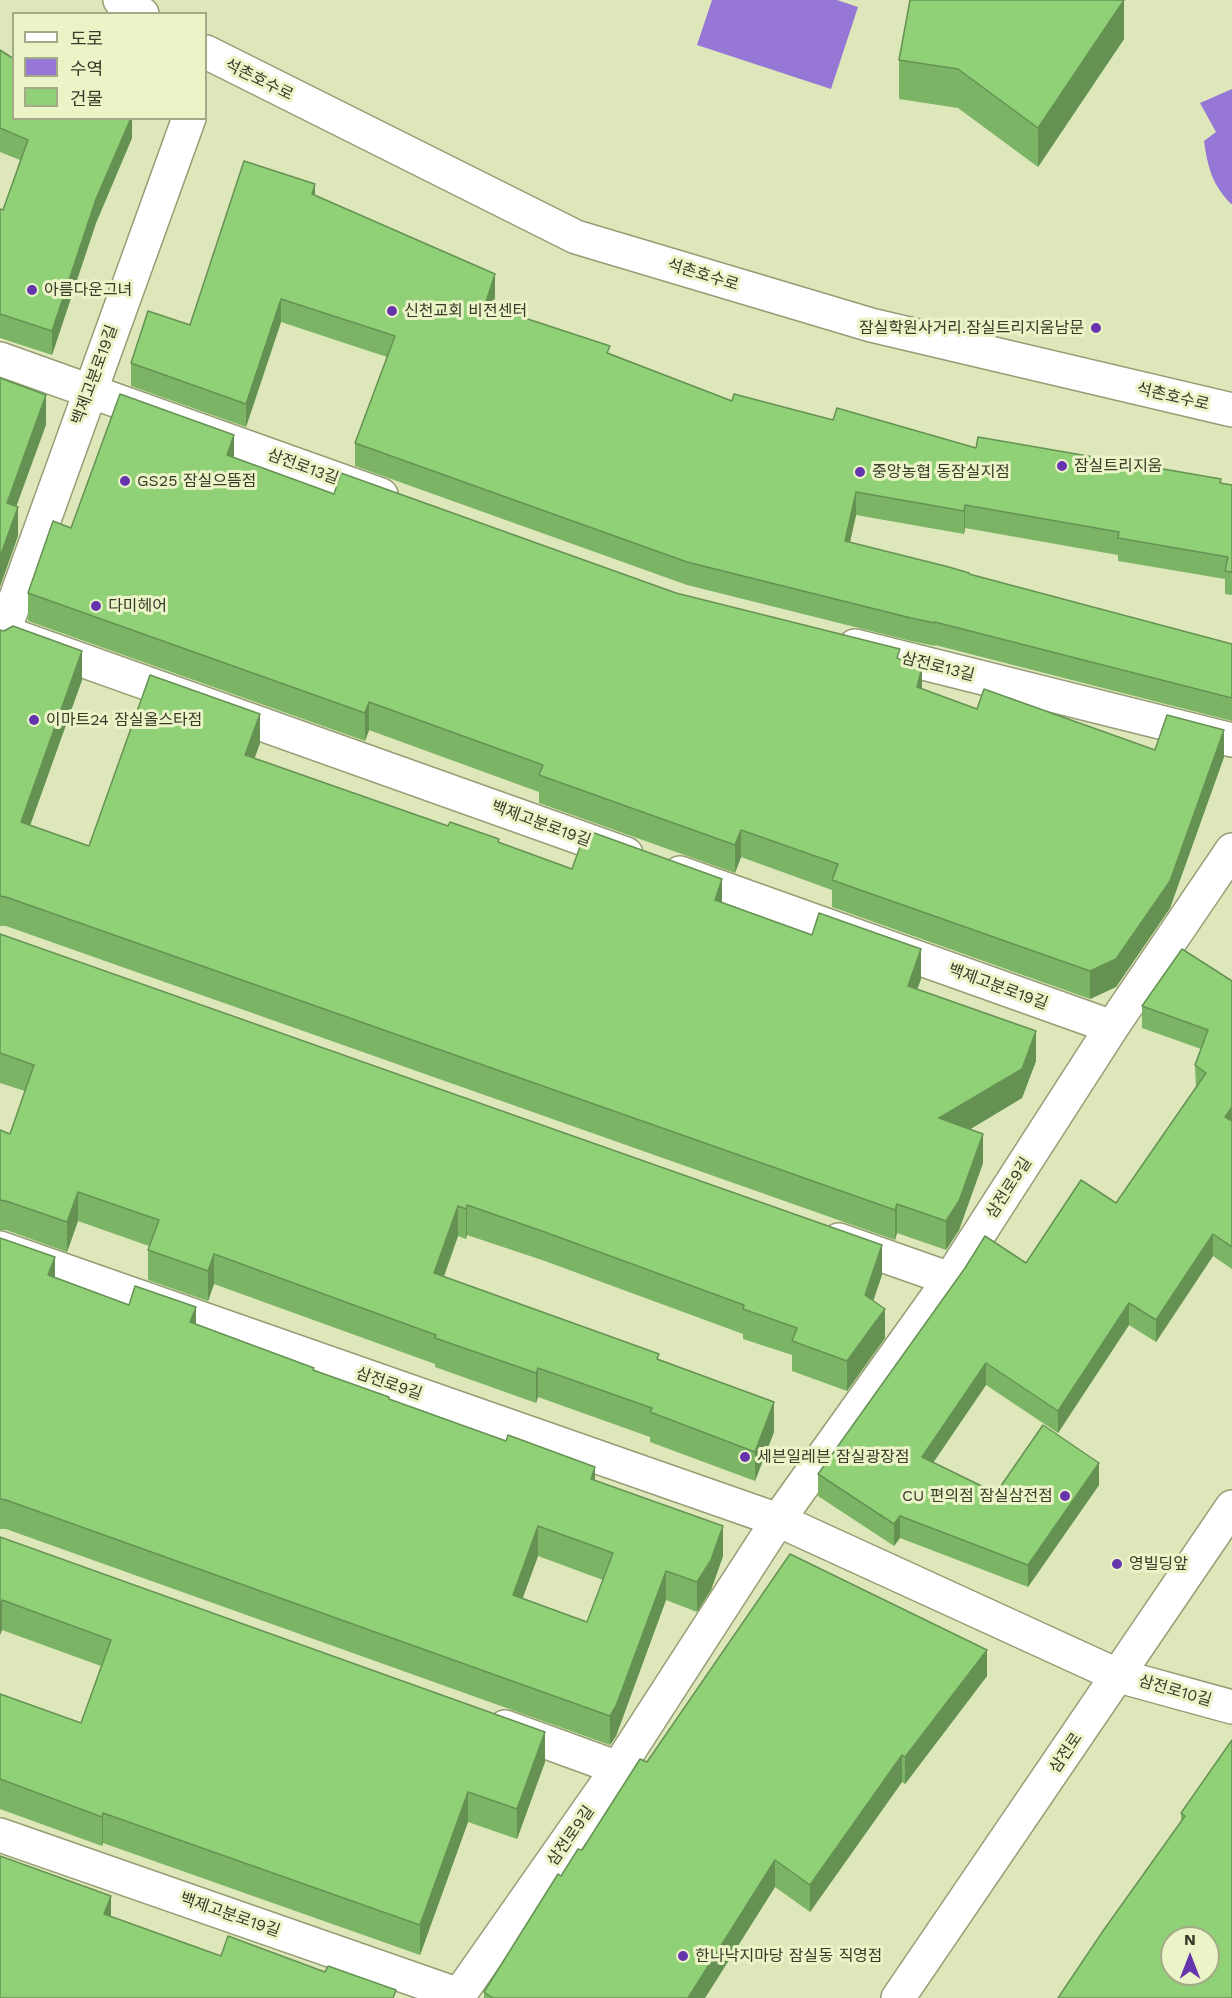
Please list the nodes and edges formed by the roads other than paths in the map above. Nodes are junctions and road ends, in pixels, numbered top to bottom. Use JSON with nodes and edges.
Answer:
{"nodes":[{"id":1,"x":120,"y":0,"type":"edge"},
{"id":2,"x":139,"y":12,"type":"edge"},
{"id":3,"x":208,"y":61,"type":"edge"},
{"id":4,"x":188,"y":120,"type":"edge"},
{"id":5,"x":0,"y":359,"type":"edge"},
{"id":6,"x":90,"y":390,"type":"junction"},
{"id":7,"x":1232,"y":410,"type":"edge"},
{"id":8,"x":413,"y":507,"type":"edge"},
{"id":9,"x":1,"y":635,"type":"edge"},
{"id":10,"x":830,"y":640,"type":"edge"},
{"id":11,"x":1232,"y":740,"type":"edge"},
{"id":12,"x":1232,"y":850,"type":"edge"},
{"id":13,"x":1112,"y":1027,"type":"junction"},
{"id":14,"x":815,"y":1231,"type":"edge"},
{"id":15,"x":0,"y":1248,"type":"edge"},
{"id":16,"x":950,"y":1279,"type":"junction"},
{"id":17,"x":1232,"y":1507,"type":"edge"},
{"id":18,"x":778,"y":1520,"type":"junction"},
{"id":19,"x":1119,"y":1676,"type":"junction"},
{"id":20,"x":1232,"y":1707,"type":"edge"},
{"id":21,"x":472,"y":1716,"type":"edge"},
{"id":22,"x":618,"y":1768,"type":"junction"},
{"id":23,"x":0,"y":1835,"type":"edge"},
{"id":24,"x":458,"y":1997,"type":"edge"},
{"id":25,"x":898,"y":1998,"type":"edge"}],
"edges":[{"from":1,"to":2,"type":"street"},
{"from":3,"to":7,"type":"street","name":"석촌호수로"},
{"from":4,"to":6,"type":"street","name":"백제고분로19길"},
{"from":5,"to":6,"type":"street","name":"삼전로13길"},
{"from":6,"to":8,"type":"street","name":"삼전로13길"},
{"from":6,"to":9,"type":"street","name":"백제고분로19길"},
{"from":9,"to":13,"type":"street","name":"백제고분로19길"},
{"from":10,"to":11,"type":"street","name":"삼전로13길"},
{"from":12,"to":13,"type":"street","name":"삼전로9길"},
{"from":13,"to":16,"type":"street","name":"삼전로9길"},
{"from":14,"to":16,"type":"street"},
{"from":15,"to":18,"type":"street","name":"삼전로9길"},
{"from":16,"to":18,"type":"street","name":"삼전로9길"},
{"from":17,"to":19,"type":"street","name":"삼전로"},
{"from":18,"to":19,"type":"street","name":"삼전로9길"},
{"from":18,"to":22,"type":"street","name":"삼전로9길"},
{"from":19,"to":20,"type":"street","name":"삼전로10길"},
{"from":19,"to":25,"type":"street","name":"삼전로"},
{"from":21,"to":22,"type":"street"},
{"from":22,"to":24,"type":"street","name":"삼전로9길"},
{"from":23,"to":24,"type":"street","name":"백제고분로19길"}]}
